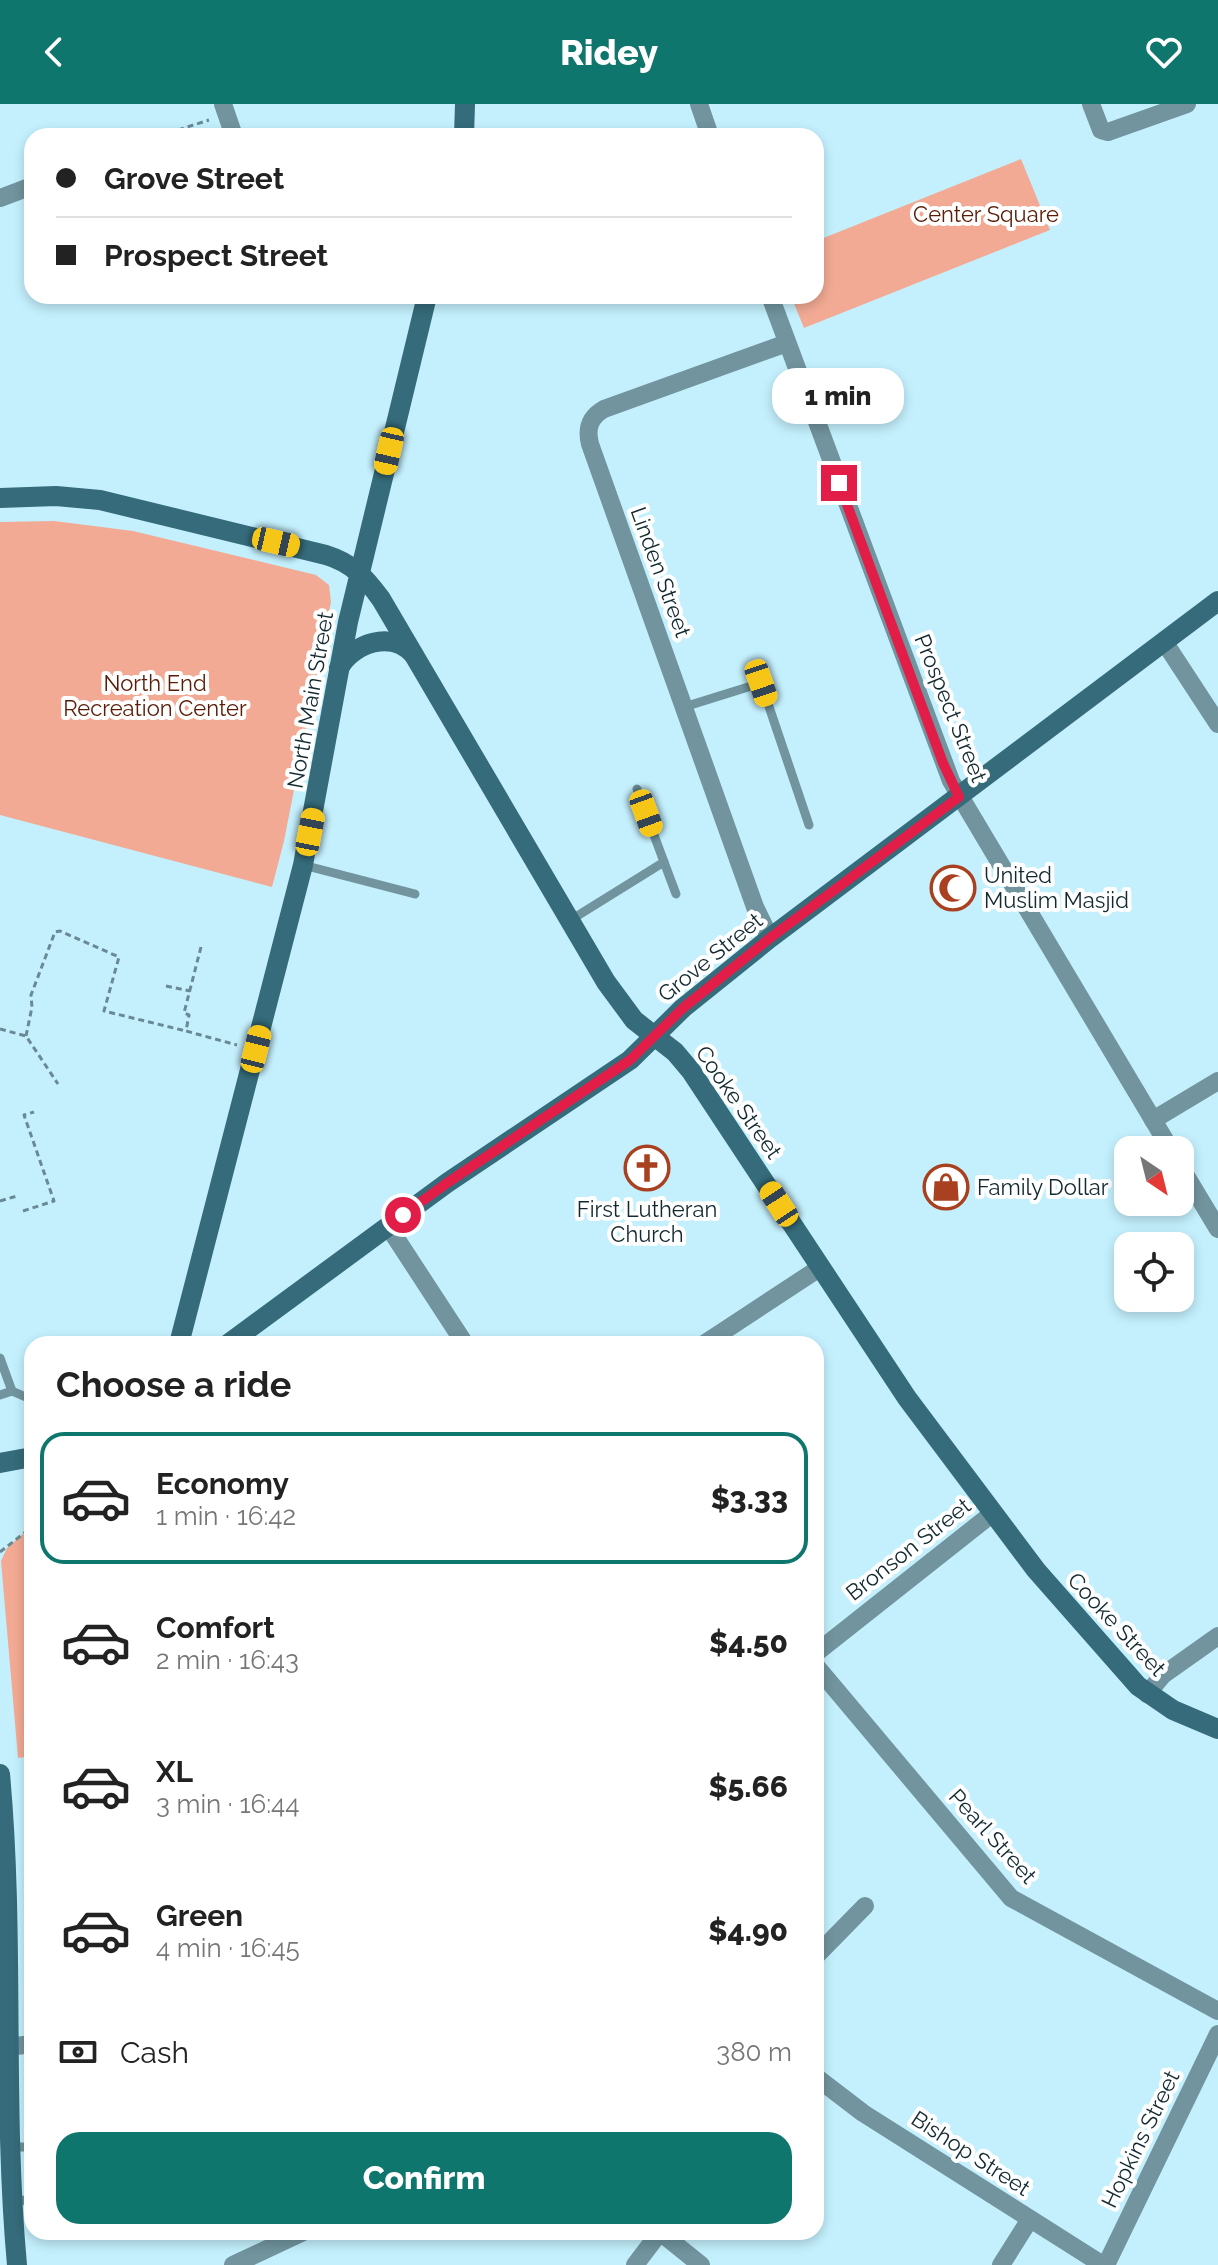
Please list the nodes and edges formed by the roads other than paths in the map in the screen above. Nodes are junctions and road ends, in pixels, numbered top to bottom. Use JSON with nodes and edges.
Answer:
{"nodes":[{"id":1,"x":223,"y":104,"type":"edge"},
{"id":2,"x":465,"y":104,"type":"edge"},
{"id":3,"x":699,"y":104,"type":"edge"},
{"id":4,"x":1091,"y":104,"type":"edge"},
{"id":5,"x":1187,"y":104,"type":"edge"},
{"id":6,"x":231,"y":128,"type":"edge"},
{"id":7,"x":464,"y":128,"type":"edge"},
{"id":8,"x":707,"y":128,"type":"edge"},
{"id":9,"x":24,"y":189,"type":"edge"},
{"id":10,"x":0,"y":198,"type":"edge"},
{"id":11,"x":425,"y":304,"type":"edge"},
{"id":12,"x":773,"y":304,"type":"edge"},
{"id":13,"x":787,"y":343,"type":"junction"},
{"id":14,"x":0,"y":498,"type":"edge"},
{"id":15,"x":360,"y":572,"type":"junction"},
{"id":16,"x":1218,"y":601,"type":"edge"},
{"id":17,"x":1165,"y":643,"type":"junction"},
{"id":18,"x":416,"y":658,"type":"junction"},
{"id":19,"x":338,"y":672,"type":"junction"},
{"id":20,"x":684,"y":707,"type":"junction"},
{"id":21,"x":1218,"y":724,"type":"edge"},
{"id":22,"x":637,"y":789,"type":"dead end"},
{"id":23,"x":959,"y":797,"type":"junction"},
{"id":24,"x":809,"y":825,"type":"dead end"},
{"id":25,"x":664,"y":862,"type":"junction"},
{"id":26,"x":303,"y":865,"type":"junction"},
{"id":27,"x":415,"y":894,"type":"dead end"},
{"id":28,"x":676,"y":894,"type":"dead end"},
{"id":29,"x":569,"y":921,"type":"junction"},
{"id":30,"x":770,"y":938,"type":"junction"},
{"id":31,"x":655,"y":1036,"type":"junction"},
{"id":32,"x":1218,"y":1081,"type":"edge"},
{"id":33,"x":1153,"y":1120,"type":"junction"},
{"id":34,"x":1163,"y":1136,"type":"edge"},
{"id":35,"x":1194,"y":1189,"type":"edge"},
{"id":36,"x":388,"y":1226,"type":"junction"},
{"id":37,"x":1218,"y":1229,"type":"edge"},
{"id":38,"x":821,"y":1267,"type":"junction"},
{"id":39,"x":181,"y":1336,"type":"edge"},
{"id":40,"x":239,"y":1336,"type":"edge"},
{"id":41,"x":460,"y":1336,"type":"edge"},
{"id":42,"x":716,"y":1336,"type":"edge"},
{"id":43,"x":0,"y":1358,"type":"edge"},
{"id":44,"x":12,"y":1391,"type":"junction"},
{"id":45,"x":0,"y":1395,"type":"edge"},
{"id":46,"x":24,"y":1396,"type":"edge"},
{"id":47,"x":24,"y":1458,"type":"edge"},
{"id":48,"x":0,"y":1463,"type":"edge"},
{"id":49,"x":993,"y":1513,"type":"junction"},
{"id":50,"x":1218,"y":1636,"type":"edge"},
{"id":51,"x":824,"y":1647,"type":"edge"},
{"id":52,"x":824,"y":1676,"type":"edge"},
{"id":53,"x":1147,"y":1694,"type":"junction"},
{"id":54,"x":1218,"y":1729,"type":"edge"},
{"id":55,"x":0,"y":1774,"type":"edge"},
{"id":56,"x":865,"y":1906,"type":"dead end"},
{"id":57,"x":824,"y":1948,"type":"edge"},
{"id":58,"x":1218,"y":2011,"type":"edge"},
{"id":59,"x":1218,"y":2034,"type":"edge"},
{"id":60,"x":24,"y":2045,"type":"edge"},
{"id":61,"x":8,"y":2047,"type":"junction"},
{"id":62,"x":824,"y":2083,"type":"edge"},
{"id":63,"x":11,"y":2147,"type":"junction"},
{"id":64,"x":24,"y":2147,"type":"edge"},
{"id":65,"x":22,"y":2201,"type":"edge"},
{"id":66,"x":1030,"y":2219,"type":"junction"},
{"id":67,"x":286,"y":2240,"type":"edge"},
{"id":68,"x":654,"y":2240,"type":"edge"},
{"id":69,"x":670,"y":2240,"type":"edge"},
{"id":70,"x":17,"y":2265,"type":"edge"},
{"id":71,"x":233,"y":2265,"type":"edge"},
{"id":72,"x":635,"y":2265,"type":"edge"},
{"id":73,"x":701,"y":2265,"type":"edge"},
{"id":74,"x":1001,"y":2265,"type":"edge"},
{"id":75,"x":1105,"y":2265,"type":"edge"}],
"edges":[{"from":1,"to":6,"type":"street"},
{"from":2,"to":7,"type":"main road"},
{"from":3,"to":8,"type":"street"},
{"from":4,"to":5,"type":"street"},
{"from":9,"to":10,"type":"street"},
{"from":11,"to":15,"type":"main road","name":"North Main Street"},
{"from":12,"to":13,"type":"street","name":"Prospect Street"},
{"from":13,"to":20,"type":"street","name":"Linden Street"},
{"from":13,"to":23,"type":"street","name":"Prospect Street"},
{"from":14,"to":15,"type":"main road"},
{"from":15,"to":18,"type":"main road","name":"Cooke Street"},
{"from":15,"to":19,"type":"main road","name":"North Main Street"},
{"from":16,"to":17,"type":"main road","name":"Grove Street"},
{"from":17,"to":21,"type":"street"},
{"from":17,"to":23,"type":"main road","name":"Grove Street"},
{"from":18,"to":19,"type":"main road"},
{"from":18,"to":29,"type":"main road","name":"Cooke Street"},
{"from":19,"to":26,"type":"main road","name":"North Main Street"},
{"from":20,"to":24,"type":"lane"},
{"from":20,"to":30,"type":"street","name":"Linden Street"},
{"from":22,"to":25,"type":"lane"},
{"from":23,"to":30,"type":"main road","name":"Grove Street"},
{"from":23,"to":33,"type":"street","name":"Prospect Street"},
{"from":25,"to":28,"type":"lane"},
{"from":25,"to":29,"type":"lane"},
{"from":26,"to":27,"type":"lane"},
{"from":26,"to":39,"type":"main road","name":"North Main Street"},
{"from":29,"to":31,"type":"main road","name":"Cooke Street"},
{"from":30,"to":31,"type":"main road","name":"Grove Street"},
{"from":31,"to":36,"type":"main road","name":"Grove Street"},
{"from":31,"to":38,"type":"main road","name":"Cooke Street"},
{"from":32,"to":33,"type":"street"},
{"from":33,"to":34,"type":"street","name":"Prospect Street"},
{"from":35,"to":37,"type":"street"},
{"from":36,"to":40,"type":"main road","name":"Grove Street"},
{"from":36,"to":41,"type":"street"},
{"from":38,"to":42,"type":"street"},
{"from":38,"to":49,"type":"main road","name":"Cooke Street"},
{"from":43,"to":44,"type":"lane"},
{"from":44,"to":45,"type":"lane"},
{"from":44,"to":46,"type":"lane"},
{"from":47,"to":48,"type":"main road"},
{"from":49,"to":51,"type":"street","name":"Bronson Street"},
{"from":49,"to":53,"type":"main road","name":"Cooke Street"},
{"from":50,"to":53,"type":"street"},
{"from":52,"to":58,"type":"street","name":"Pearl Street"},
{"from":53,"to":54,"type":"main road","name":"Cooke Street"},
{"from":55,"to":61,"type":"main road"},
{"from":56,"to":57,"type":"street"},
{"from":59,"to":75,"type":"street","name":"Hopkins Street"},
{"from":60,"to":61,"type":"street"},
{"from":61,"to":63,"type":"main road"},
{"from":62,"to":66,"type":"street","name":"Bishop Street"},
{"from":63,"to":64,"type":"lane"},
{"from":63,"to":65,"type":"main road"},
{"from":65,"to":70,"type":"main road"},
{"from":66,"to":74,"type":"street"},
{"from":66,"to":75,"type":"street","name":"Bishop Street"},
{"from":67,"to":71,"type":"street"},
{"from":68,"to":72,"type":"street"},
{"from":69,"to":73,"type":"street"}]}
